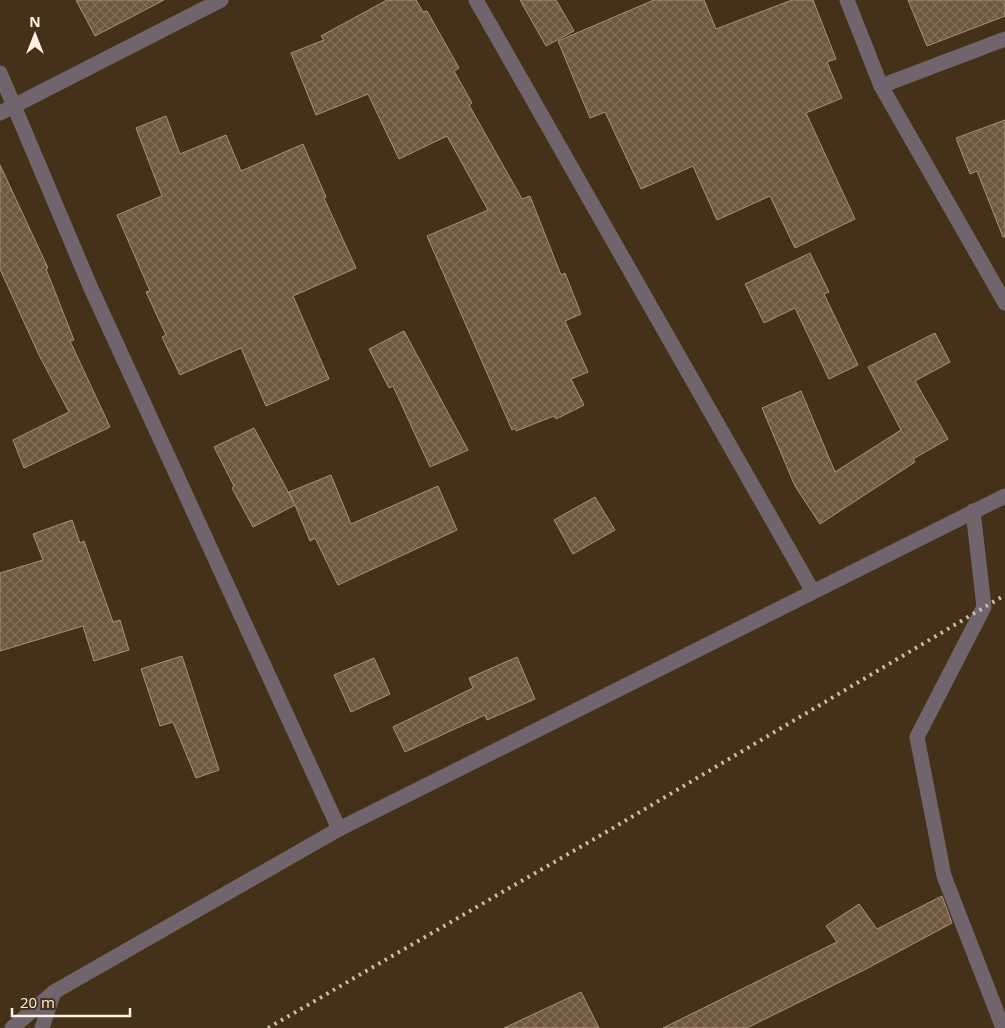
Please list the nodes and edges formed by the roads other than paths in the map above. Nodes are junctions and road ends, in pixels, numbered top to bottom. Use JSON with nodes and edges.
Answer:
{"nodes":[{"id":1,"x":221,"y":0,"type":"edge"},
{"id":2,"x":476,"y":0,"type":"edge"},
{"id":3,"x":847,"y":0,"type":"edge"},
{"id":4,"x":1005,"y":39,"type":"edge"},
{"id":5,"x":0,"y":73,"type":"edge"},
{"id":6,"x":881,"y":86,"type":"junction"},
{"id":7,"x":15,"y":107,"type":"junction"},
{"id":8,"x":0,"y":113,"type":"edge"},
{"id":9,"x":1005,"y":303,"type":"edge"},
{"id":10,"x":1005,"y":496,"type":"edge"},
{"id":11,"x":973,"y":511,"type":"junction"},
{"id":12,"x":812,"y":590,"type":"junction"},
{"id":13,"x":339,"y":829,"type":"junction"},
{"id":14,"x":54,"y":992,"type":"junction"},
{"id":15,"x":12,"y":1028,"type":"edge"},
{"id":16,"x":42,"y":1028,"type":"edge"},
{"id":17,"x":1002,"y":1028,"type":"edge"}],
"edges":[{"from":1,"to":7,"type":"street"},
{"from":2,"to":12,"type":"street"},
{"from":3,"to":6,"type":"street"},
{"from":4,"to":6,"type":"street"},
{"from":5,"to":7,"type":"street"},
{"from":6,"to":9,"type":"street"},
{"from":7,"to":8,"type":"street"},
{"from":7,"to":13,"type":"street"},
{"from":10,"to":11,"type":"street"},
{"from":11,"to":12,"type":"street"},
{"from":11,"to":17,"type":"street"},
{"from":12,"to":13,"type":"street"},
{"from":13,"to":14,"type":"street"},
{"from":14,"to":15,"type":"street"},
{"from":14,"to":16,"type":"street"}]}
